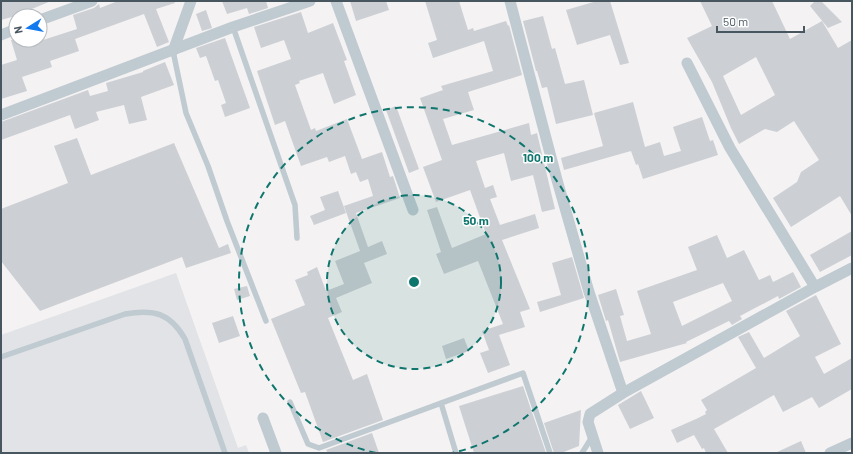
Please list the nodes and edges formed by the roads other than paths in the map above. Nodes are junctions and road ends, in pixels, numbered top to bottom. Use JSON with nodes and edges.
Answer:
{"nodes":[{"id":1,"x":92,"y":1,"type":"edge"},
{"id":2,"x":191,"y":1,"type":"edge"},
{"id":3,"x":310,"y":1,"type":"edge"},
{"id":4,"x":336,"y":1,"type":"edge"},
{"id":5,"x":510,"y":1,"type":"edge"},
{"id":6,"x":48,"y":17,"type":"edge"},
{"id":7,"x":233,"y":27,"type":"junction"},
{"id":8,"x":173,"y":51,"type":"junction"},
{"id":9,"x":687,"y":63,"type":"dead end"},
{"id":10,"x":1,"y":115,"type":"edge"},
{"id":11,"x":413,"y":210,"type":"dead end"},
{"id":12,"x":298,"y":238,"type":"dead end"},
{"id":13,"x":852,"y":268,"type":"edge"},
{"id":14,"x":815,"y":287,"type":"junction"},
{"id":15,"x":266,"y":322,"type":"dead end"},
{"id":16,"x":1,"y":357,"type":"edge"},
{"id":17,"x":623,"y":393,"type":"junction"},
{"id":18,"x":290,"y":402,"type":"dead end"},
{"id":19,"x":441,"y":403,"type":"junction"},
{"id":20,"x":263,"y":418,"type":"dead end"},
{"id":21,"x":593,"y":436,"type":"junction"},
{"id":22,"x":852,"y":443,"type":"edge"},
{"id":23,"x":225,"y":453,"type":"edge"},
{"id":24,"x":276,"y":453,"type":"edge"},
{"id":25,"x":456,"y":453,"type":"edge"},
{"id":26,"x":550,"y":453,"type":"edge"},
{"id":27,"x":582,"y":453,"type":"edge"},
{"id":28,"x":598,"y":453,"type":"edge"},
{"id":29,"x":830,"y":453,"type":"edge"}],
"edges":[{"from":1,"to":6,"type":"street"},
{"from":2,"to":8,"type":"street"},
{"from":3,"to":7,"type":"street"},
{"from":4,"to":11,"type":"street"},
{"from":5,"to":17,"type":"street"},
{"from":7,"to":8,"type":"street"},
{"from":7,"to":12,"type":"lane"},
{"from":8,"to":10,"type":"street"},
{"from":8,"to":15,"type":"lane"},
{"from":9,"to":14,"type":"street"},
{"from":13,"to":14,"type":"street"},
{"from":14,"to":17,"type":"street"},
{"from":16,"to":23,"type":"lane"},
{"from":17,"to":21,"type":"street"},
{"from":18,"to":19,"type":"lane"},
{"from":19,"to":25,"type":"lane"},
{"from":19,"to":26,"type":"lane"},
{"from":20,"to":24,"type":"street"},
{"from":21,"to":27,"type":"lane"},
{"from":21,"to":28,"type":"street"},
{"from":22,"to":29,"type":"street"}]}
